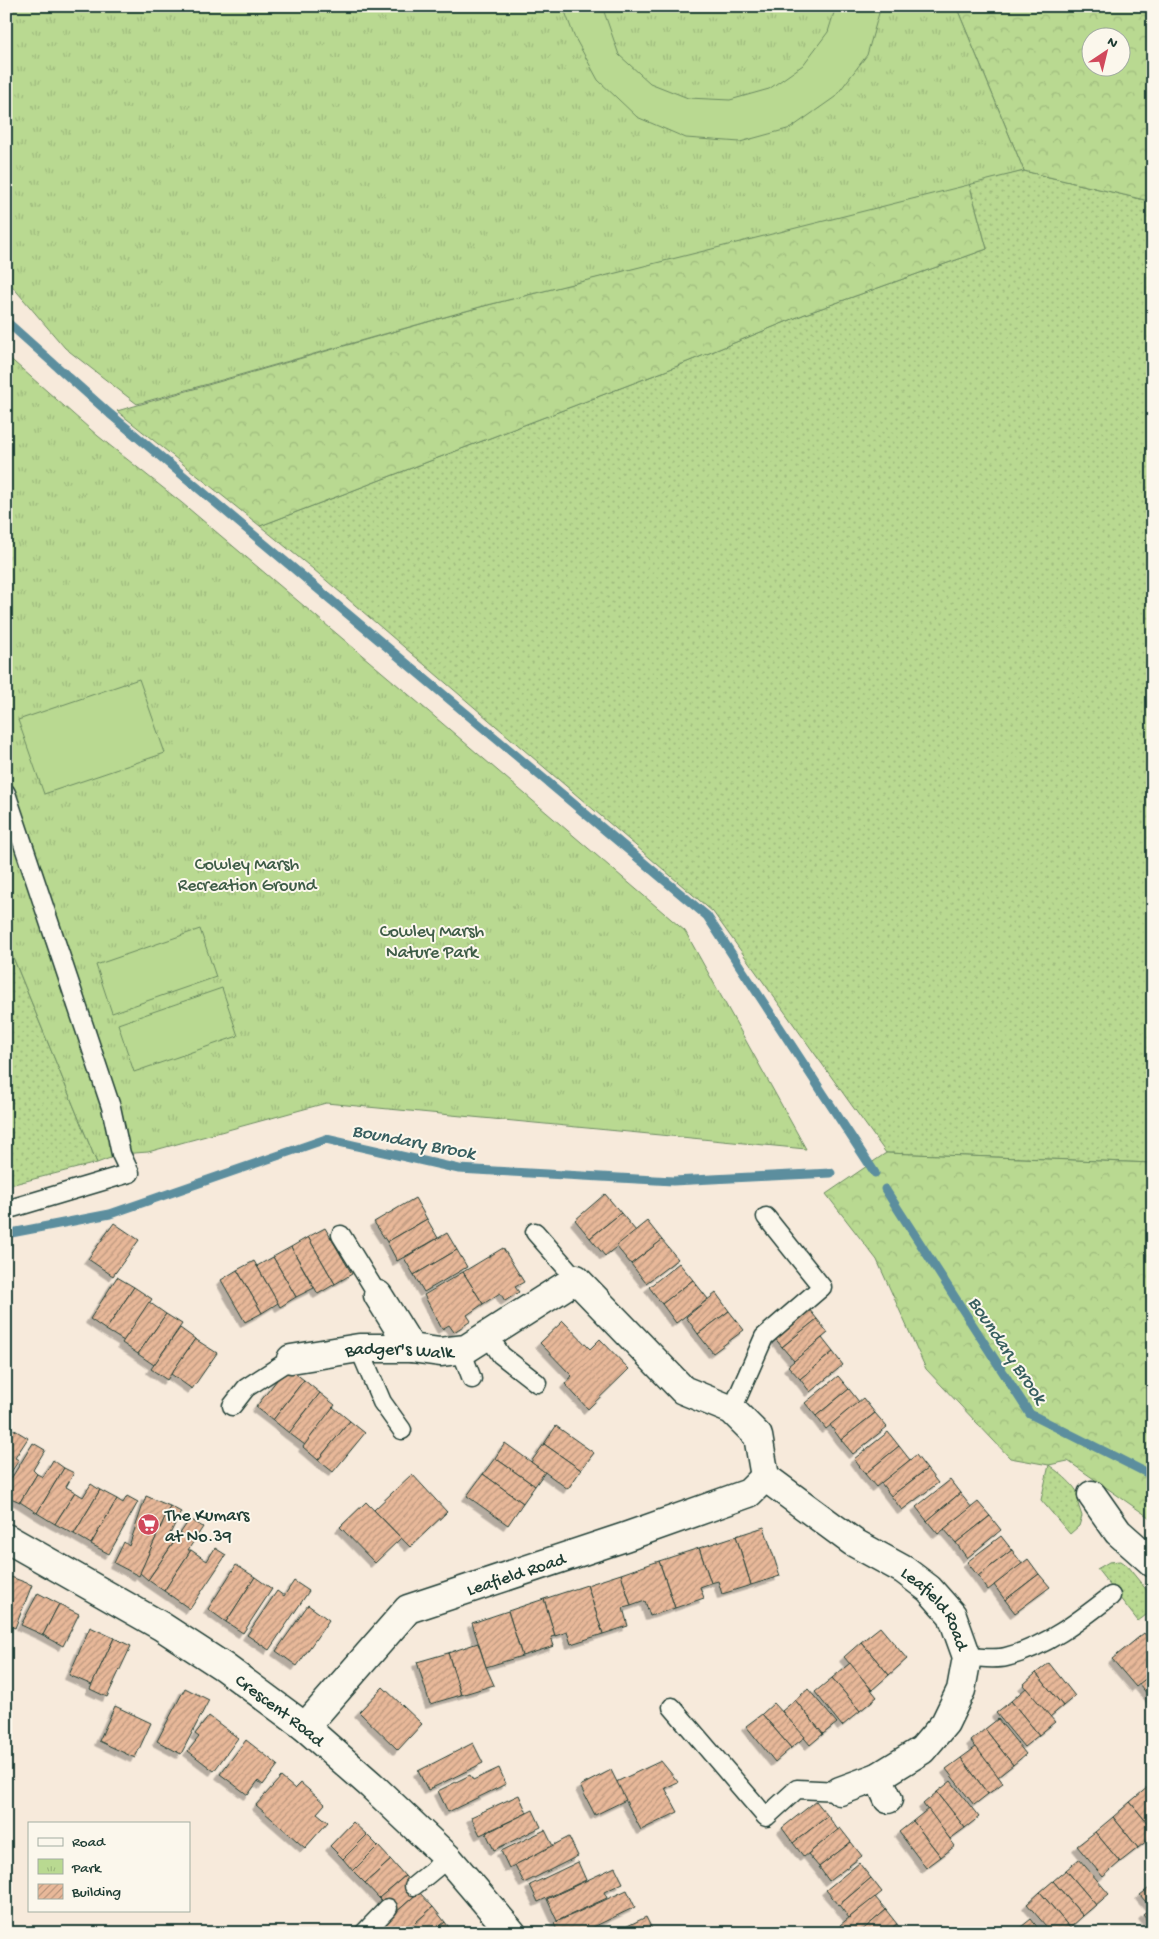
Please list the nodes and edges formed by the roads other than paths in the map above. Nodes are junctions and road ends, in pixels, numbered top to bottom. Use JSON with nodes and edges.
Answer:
{"nodes":[{"id":1,"x":6,"y":792,"type":"edge"},
{"id":2,"x":6,"y":1210,"type":"edge"},
{"id":3,"x":766,"y":1217,"type":"dead end"},
{"id":4,"x":535,"y":1232,"type":"dead end"},
{"id":5,"x":341,"y":1234,"type":"dead end"},
{"id":6,"x":576,"y":1279,"type":"junction"},
{"id":7,"x":378,"y":1294,"type":"joint"},
{"id":8,"x":488,"y":1335,"type":"junction"},
{"id":9,"x":359,"y":1348,"type":"junction"},
{"id":10,"x":411,"y":1348,"type":"junction"},
{"id":11,"x":460,"y":1350,"type":"junction"},
{"id":12,"x":291,"y":1359,"type":"joint"},
{"id":13,"x":472,"y":1379,"type":"dead end"},
{"id":14,"x":536,"y":1383,"type":"dead end"},
{"id":15,"x":232,"y":1406,"type":"dead end"},
{"id":16,"x":732,"y":1410,"type":"junction"},
{"id":17,"x":402,"y":1430,"type":"dead end"},
{"id":18,"x":765,"y":1477,"type":"junction"},
{"id":19,"x":1092,"y":1495,"type":"dead end"},
{"id":20,"x":6,"y":1538,"type":"edge"},
{"id":21,"x":1153,"y":1563,"type":"edge"},
{"id":22,"x":1111,"y":1596,"type":"dead end"},
{"id":23,"x":967,"y":1657,"type":"junction"},
{"id":24,"x":672,"y":1707,"type":"dead end"},
{"id":25,"x":305,"y":1727,"type":"junction"},
{"id":26,"x":840,"y":1791,"type":"joint"},
{"id":27,"x":448,"y":1858,"type":"junction"},
{"id":28,"x":414,"y":1886,"type":"dead end"},
{"id":29,"x":388,"y":1908,"type":"dead end"},
{"id":30,"x":364,"y":1933,"type":"edge"},
{"id":31,"x":512,"y":1933,"type":"edge"}],
"edges":[{"from":1,"to":2,"type":"lane"},
{"from":3,"to":16,"type":"lane"},
{"from":4,"to":6,"type":"lane"},
{"from":5,"to":7,"type":"lane"},
{"from":6,"to":8,"type":"street","name":"Badger's Walk"},
{"from":6,"to":16,"type":"street"},
{"from":7,"to":10,"type":"street"},
{"from":8,"to":11,"type":"street","name":"Badger's Walk"},
{"from":8,"to":14,"type":"lane"},
{"from":9,"to":10,"type":"street","name":"Badger's Walk"},
{"from":9,"to":12,"type":"street","name":"Badger's Walk"},
{"from":9,"to":17,"type":"lane"},
{"from":10,"to":11,"type":"street","name":"Badger's Walk"},
{"from":11,"to":13,"type":"lane"},
{"from":12,"to":15,"type":"lane"},
{"from":16,"to":18,"type":"street"},
{"from":18,"to":23,"type":"street","name":"Leafield Road"},
{"from":18,"to":25,"type":"street","name":"Leafield Road"},
{"from":19,"to":21,"type":"street"},
{"from":20,"to":25,"type":"street","name":"Crescent Road"},
{"from":22,"to":23,"type":"lane"},
{"from":23,"to":26,"type":"street","name":"Leafield Road"},
{"from":24,"to":26,"type":"lane"},
{"from":25,"to":27,"type":"street","name":"Crescent Road"},
{"from":27,"to":28,"type":"lane"},
{"from":27,"to":31,"type":"street","name":"Crescent Road"},
{"from":29,"to":30,"type":"lane"}]}
